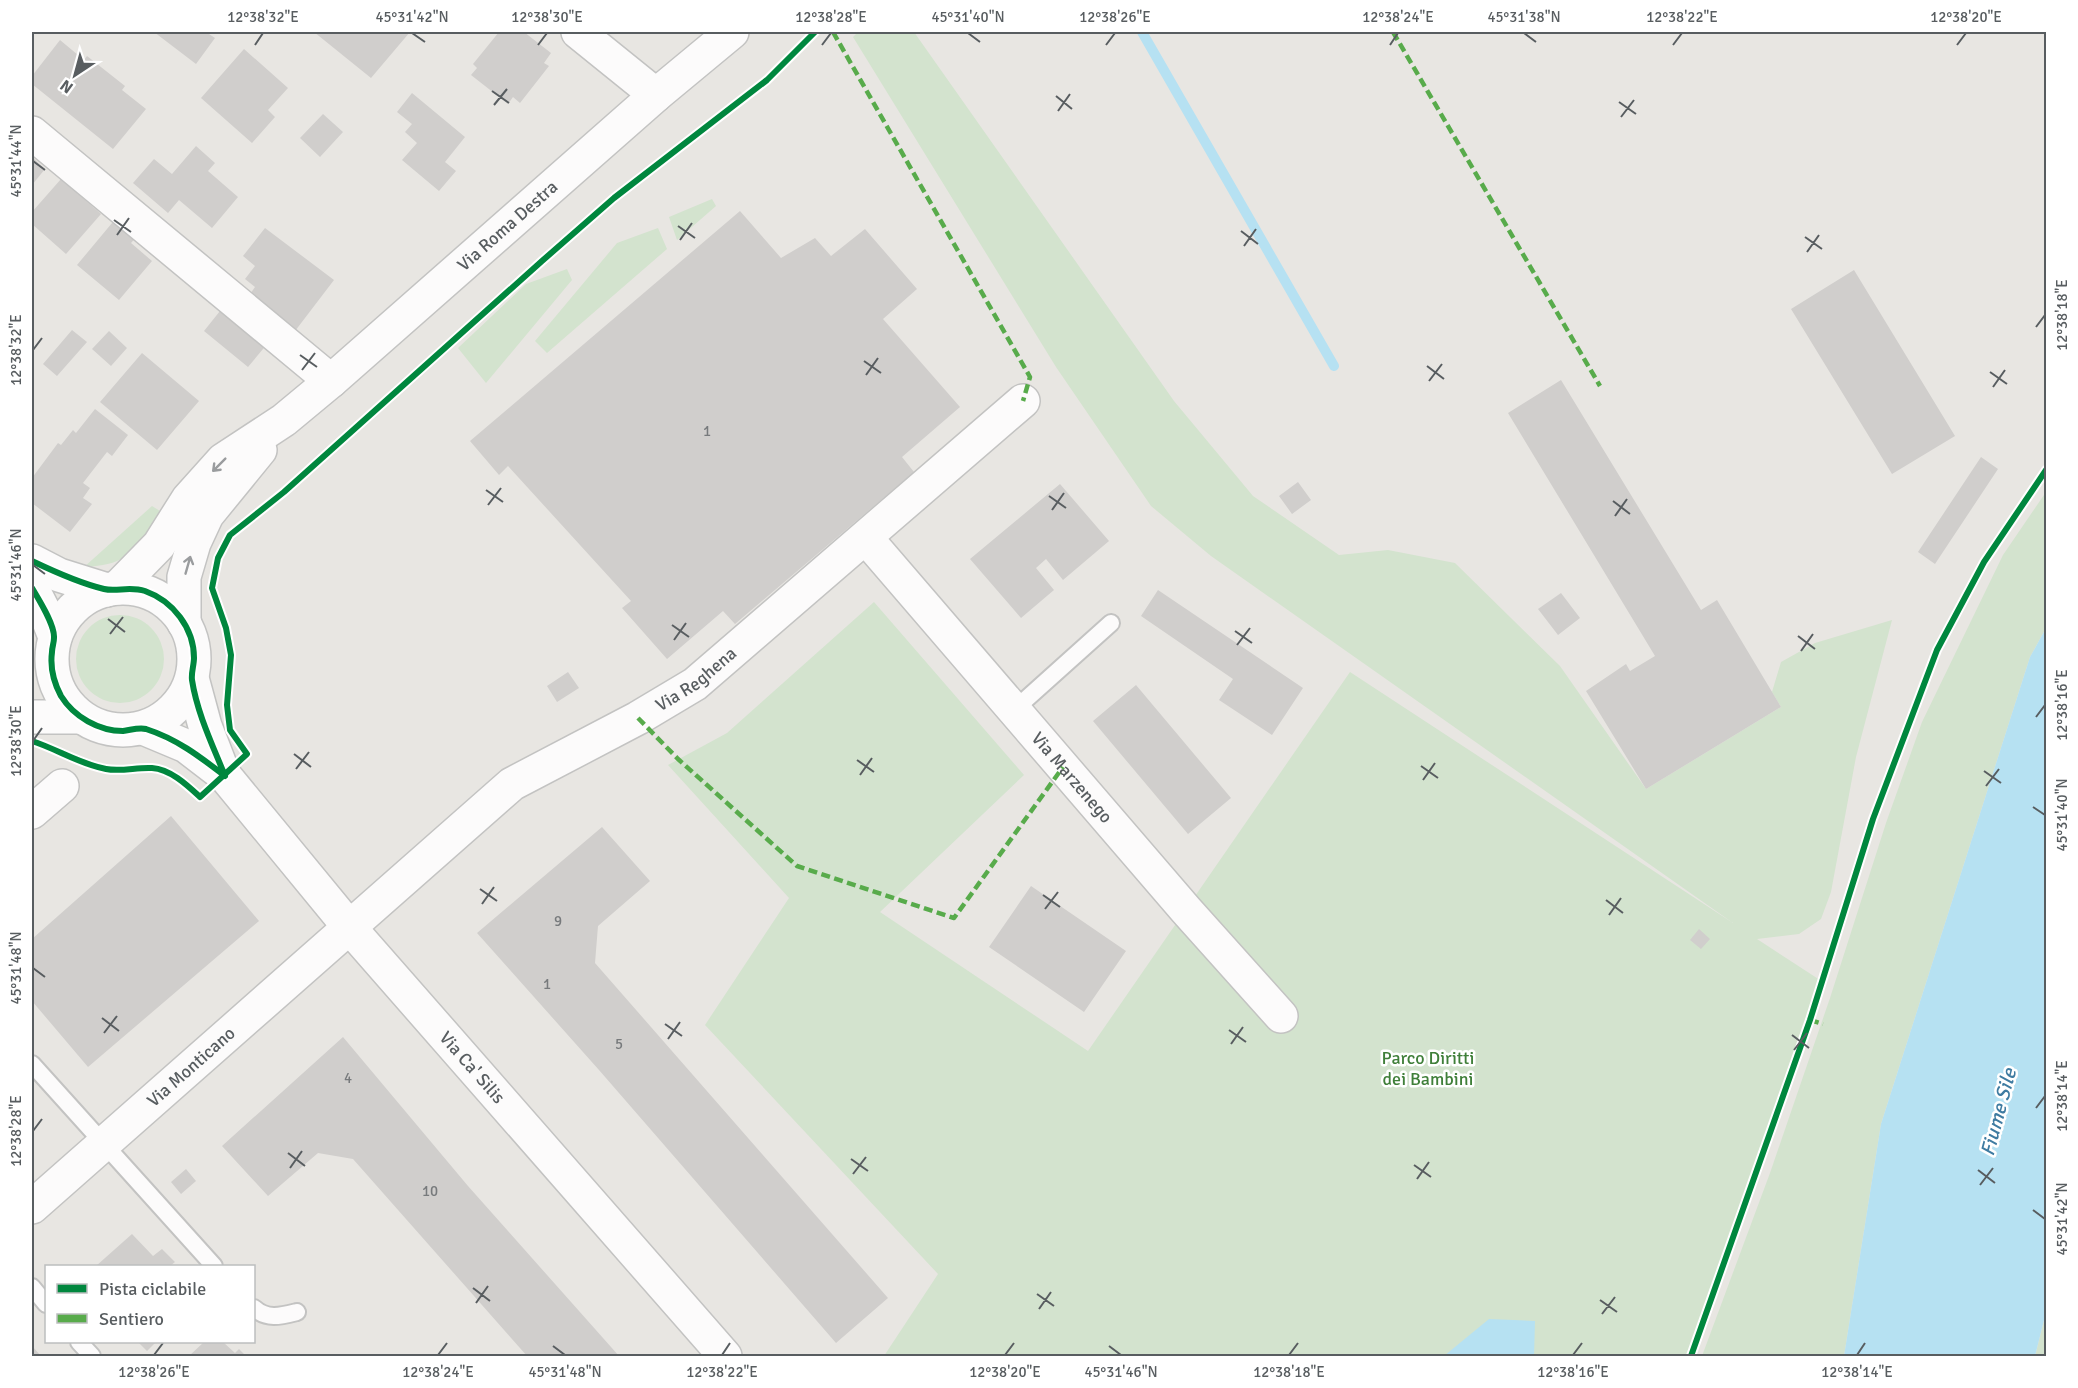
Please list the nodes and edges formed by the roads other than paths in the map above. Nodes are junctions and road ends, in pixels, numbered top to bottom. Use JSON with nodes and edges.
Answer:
{"nodes":[{"id":1,"x":578,"y":32,"type":"edge"},
{"id":2,"x":732,"y":32,"type":"edge"},
{"id":3,"x":656,"y":95,"type":"junction"},
{"id":4,"x":32,"y":133,"type":"edge"},
{"id":5,"x":331,"y":381,"type":"junction"},
{"id":6,"x":1023,"y":401,"type":"dead end"},
{"id":7,"x":284,"y":420,"type":"junction"},
{"id":8,"x":866,"y":538,"type":"junction"},
{"id":9,"x":32,"y":561,"type":"edge"},
{"id":10,"x":32,"y":588,"type":"edge"},
{"id":11,"x":112,"y":589,"type":"junction"},
{"id":12,"x":184,"y":623,"type":"junction"},
{"id":13,"x":1111,"y":623,"type":"dead end"},
{"id":14,"x":46,"y":647,"type":"edge"},
{"id":15,"x":192,"y":678,"type":"junction"},
{"id":16,"x":1014,"y":710,"type":"junction"},
{"id":17,"x":32,"y":717,"type":"edge"},
{"id":18,"x":80,"y":717,"type":"junction"},
{"id":19,"x":143,"y":728,"type":"junction"},
{"id":20,"x":225,"y":776,"type":"junction"},
{"id":21,"x":62,"y":786,"type":"dead end"},
{"id":22,"x":32,"y":812,"type":"edge"},
{"id":23,"x":350,"y":928,"type":"junction"},
{"id":24,"x":1281,"y":1016,"type":"dead end"},
{"id":25,"x":32,"y":1064,"type":"edge"},
{"id":26,"x":104,"y":1143,"type":"junction"},
{"id":27,"x":32,"y":1207,"type":"edge"},
{"id":28,"x":213,"y":1265,"type":"edge"},
{"id":29,"x":32,"y":1287,"type":"edge"},
{"id":30,"x":45,"y":1303,"type":"edge"},
{"id":31,"x":255,"y":1309,"type":"edge"},
{"id":32,"x":297,"y":1312,"type":"dead end"},
{"id":33,"x":81,"y":1343,"type":"edge"},
{"id":34,"x":92,"y":1356,"type":"edge"},
{"id":35,"x":725,"y":1356,"type":"edge"}],
"edges":[{"from":1,"to":3,"type":"street"},
{"from":2,"to":3,"type":"street","name":"Via Roma Destra"},
{"from":3,"to":5,"type":"street","name":"Via Roma Destra"},
{"from":4,"to":5,"type":"street"},
{"from":5,"to":7,"type":"street","name":"Via Roma Destra"},
{"from":6,"to":8,"type":"street","name":"Via Reghena"},
{"from":7,"to":11,"type":"street","name":"Via Roma Destra","one_way":true},
{"from":12,"to":7,"type":"street","name":"Via Roma Destra","one_way":true},
{"from":8,"to":16,"type":"street","name":"Via Marzenego"},
{"from":8,"to":23,"type":"street","name":"Via Reghena"},
{"from":9,"to":11,"type":"street"},
{"from":10,"to":14,"type":"street"},
{"from":11,"to":12,"type":"street","name":"Via Roma Destra"},
{"from":11,"to":14,"type":"street","name":"Via Roma Destra"},
{"from":12,"to":15,"type":"street","name":"Via Roma Destra"},
{"from":13,"to":16,"type":"lane"},
{"from":14,"to":18,"type":"street","name":"Via Roma Destra"},
{"from":15,"to":19,"type":"street","name":"Via Roma Destra"},
{"from":15,"to":20,"type":"street","name":"Via Ca' Silis"},
{"from":16,"to":24,"type":"street","name":"Via Marzenego"},
{"from":17,"to":18,"type":"street","name":"Via Roma Destra"},
{"from":18,"to":19,"type":"street","name":"Via Roma Destra"},
{"from":19,"to":20,"type":"street","name":"Via Ca' Silis"},
{"from":20,"to":23,"type":"street","name":"Via Ca' Silis"},
{"from":21,"to":22,"type":"street"},
{"from":23,"to":26,"type":"street","name":"Via Monticano"},
{"from":23,"to":35,"type":"street","name":"Via Ca' Silis"},
{"from":25,"to":26,"type":"lane"},
{"from":26,"to":27,"type":"street","name":"Via Monticano"},
{"from":26,"to":28,"type":"lane"},
{"from":29,"to":30,"type":"lane"},
{"from":31,"to":32,"type":"lane"},
{"from":33,"to":34,"type":"lane"}]}
